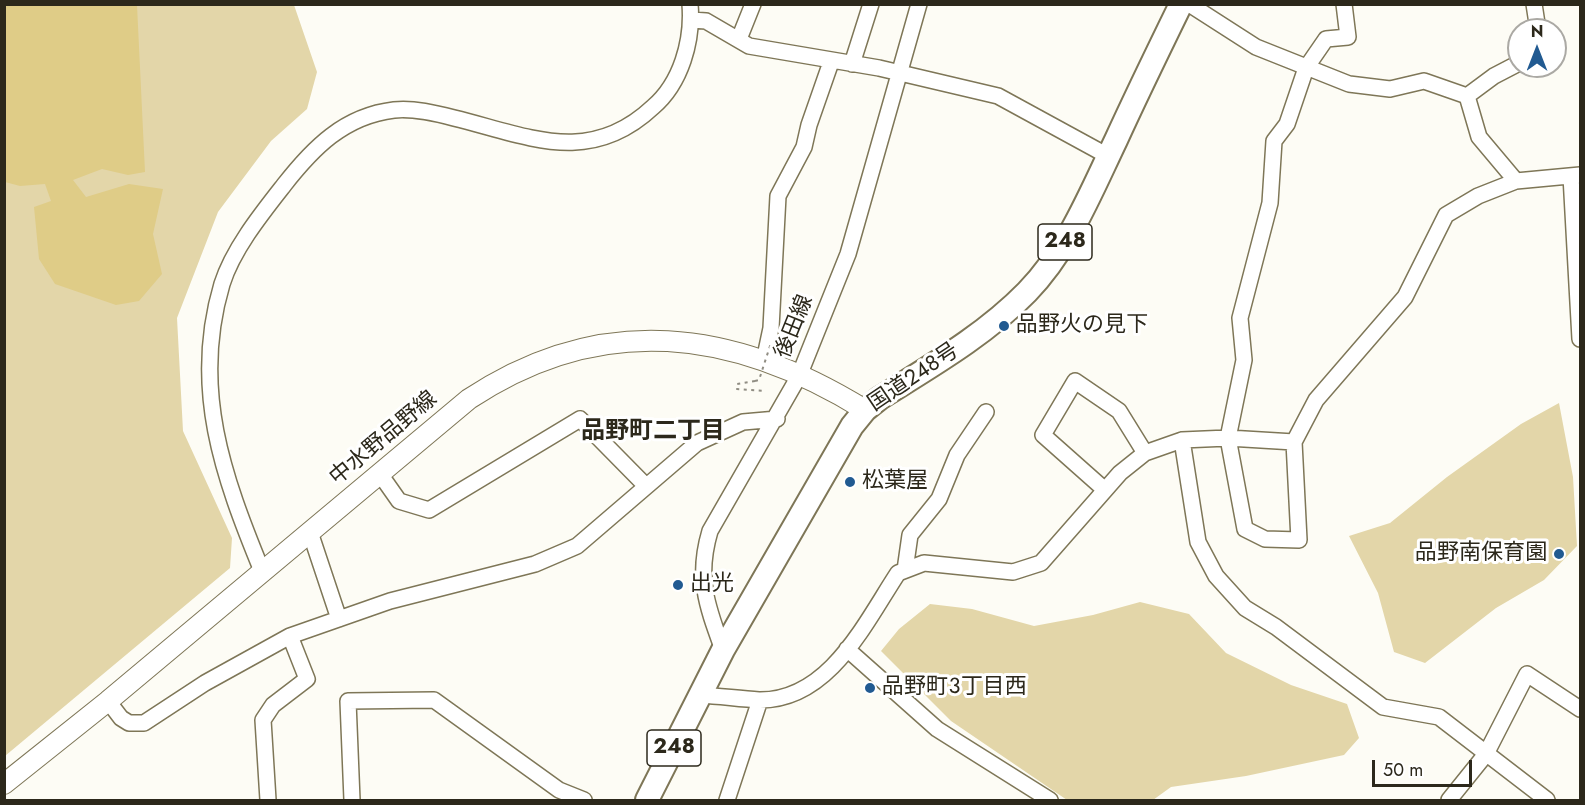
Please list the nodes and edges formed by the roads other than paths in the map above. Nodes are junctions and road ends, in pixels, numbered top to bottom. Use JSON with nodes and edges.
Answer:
{"nodes":[{"id":1,"x":753,"y":4,"type":"edge"},
{"id":2,"x":871,"y":4,"type":"edge"},
{"id":3,"x":919,"y":4,"type":"edge"},
{"id":4,"x":1181,"y":4,"type":"edge"},
{"id":5,"x":1189,"y":4,"type":"edge"},
{"id":6,"x":1344,"y":4,"type":"edge"},
{"id":7,"x":690,"y":12,"type":"edge"},
{"id":8,"x":739,"y":39,"type":"junction"},
{"id":9,"x":831,"y":62,"type":"junction"},
{"id":10,"x":852,"y":64,"type":"junction"},
{"id":11,"x":1306,"y":68,"type":"junction"},
{"id":12,"x":1507,"y":69,"type":"edge"},
{"id":13,"x":899,"y":73,"type":"junction"},
{"id":14,"x":1467,"y":96,"type":"junction"},
{"id":15,"x":1108,"y":156,"type":"junction"},
{"id":16,"x":1576,"y":175,"type":"edge"},
{"id":17,"x":1516,"y":181,"type":"junction"},
{"id":18,"x":1581,"y":339,"type":"edge"},
{"id":19,"x":764,"y":362,"type":"junction"},
{"id":20,"x":799,"y":376,"type":"junction"},
{"id":21,"x":865,"y":410,"type":"junction"},
{"id":22,"x":986,"y":412,"type":"dead end"},
{"id":23,"x":777,"y":419,"type":"junction"},
{"id":24,"x":1228,"y":438,"type":"junction"},
{"id":25,"x":1182,"y":440,"type":"junction"},
{"id":26,"x":1294,"y":442,"type":"junction"},
{"id":27,"x":1144,"y":453,"type":"junction"},
{"id":28,"x":380,"y":474,"type":"junction"},
{"id":29,"x":645,"y":485,"type":"junction"},
{"id":30,"x":1105,"y":490,"type":"junction"},
{"id":31,"x":310,"y":532,"type":"junction"},
{"id":32,"x":905,"y":570,"type":"junction"},
{"id":33,"x":262,"y":571,"type":"junction"},
{"id":34,"x":339,"y":619,"type":"junction"},
{"id":35,"x":290,"y":636,"type":"junction"},
{"id":36,"x":847,"y":649,"type":"junction"},
{"id":37,"x":723,"y":650,"type":"junction"},
{"id":38,"x":700,"y":695,"type":"junction"},
{"id":39,"x":760,"y":700,"type":"junction"},
{"id":40,"x":108,"y":701,"type":"junction"},
{"id":41,"x":1581,"y":710,"type":"edge"},
{"id":42,"x":1486,"y":754,"type":"junction"},
{"id":43,"x":4,"y":784,"type":"edge"},
{"id":44,"x":268,"y":801,"type":"edge"},
{"id":45,"x":352,"y":801,"type":"edge"},
{"id":46,"x":584,"y":801,"type":"edge"},
{"id":47,"x":647,"y":801,"type":"edge"},
{"id":48,"x":727,"y":801,"type":"edge"},
{"id":49,"x":1050,"y":801,"type":"edge"},
{"id":50,"x":1449,"y":801,"type":"edge"},
{"id":51,"x":1547,"y":801,"type":"edge"}],
"edges":[{"from":1,"to":8,"type":"street"},
{"from":2,"to":10,"type":"street"},
{"from":3,"to":13,"type":"street","name":"後田線"},
{"from":4,"to":15,"type":"highway","name":"国道248号","number":"248"},
{"from":5,"to":11,"type":"street"},
{"from":6,"to":11,"type":"street"},
{"from":7,"to":8,"type":"street"},
{"from":7,"to":33,"type":"street"},
{"from":8,"to":9,"type":"street"},
{"from":9,"to":10,"type":"street"},
{"from":9,"to":19,"type":"street"},
{"from":10,"to":13,"type":"street"},
{"from":11,"to":14,"type":"street"},
{"from":11,"to":24,"type":"street"},
{"from":12,"to":14,"type":"street"},
{"from":13,"to":15,"type":"street"},
{"from":13,"to":20,"type":"street","name":"後田線"},
{"from":14,"to":17,"type":"street"},
{"from":15,"to":21,"type":"highway","name":"国道248号","number":"248"},
{"from":16,"to":17,"type":"street"},
{"from":16,"to":18,"type":"street"},
{"from":17,"to":26,"type":"street"},
{"from":19,"to":20,"type":"main road","name":"中水野品野線"},
{"from":19,"to":28,"type":"main road","name":"中水野品野線"},
{"from":20,"to":21,"type":"main road","name":"中水野品野線"},
{"from":20,"to":23,"type":"street","name":"後田線"},
{"from":21,"to":37,"type":"highway","name":"国道248号","number":"248"},
{"from":22,"to":32,"type":"street"},
{"from":23,"to":29,"type":"street"},
{"from":23,"to":37,"type":"street","name":"後田線"},
{"from":24,"to":25,"type":"street"},
{"from":24,"to":26,"type":"street"},
{"from":24,"to":26,"type":"street"},
{"from":25,"to":27,"type":"street"},
{"from":25,"to":42,"type":"street"},
{"from":27,"to":30,"type":"street"},
{"from":27,"to":30,"type":"street"},
{"from":28,"to":29,"type":"street"},
{"from":28,"to":31,"type":"main road","name":"中水野品野線"},
{"from":29,"to":34,"type":"street"},
{"from":30,"to":32,"type":"street"},
{"from":31,"to":33,"type":"main road","name":"中水野品野線"},
{"from":31,"to":34,"type":"street"},
{"from":32,"to":36,"type":"street"},
{"from":33,"to":40,"type":"main road","name":"中水野品野線"},
{"from":34,"to":35,"type":"street"},
{"from":35,"to":40,"type":"street"},
{"from":35,"to":44,"type":"street"},
{"from":36,"to":39,"type":"street"},
{"from":36,"to":49,"type":"street"},
{"from":37,"to":38,"type":"highway","name":"国道248号","number":"248"},
{"from":38,"to":39,"type":"street"},
{"from":38,"to":47,"type":"highway","name":"国道248号","number":"248"},
{"from":39,"to":48,"type":"street"},
{"from":40,"to":43,"type":"main road","name":"中水野品野線"},
{"from":41,"to":42,"type":"street"},
{"from":42,"to":50,"type":"street"},
{"from":42,"to":51,"type":"street"},
{"from":45,"to":46,"type":"street"}]}
